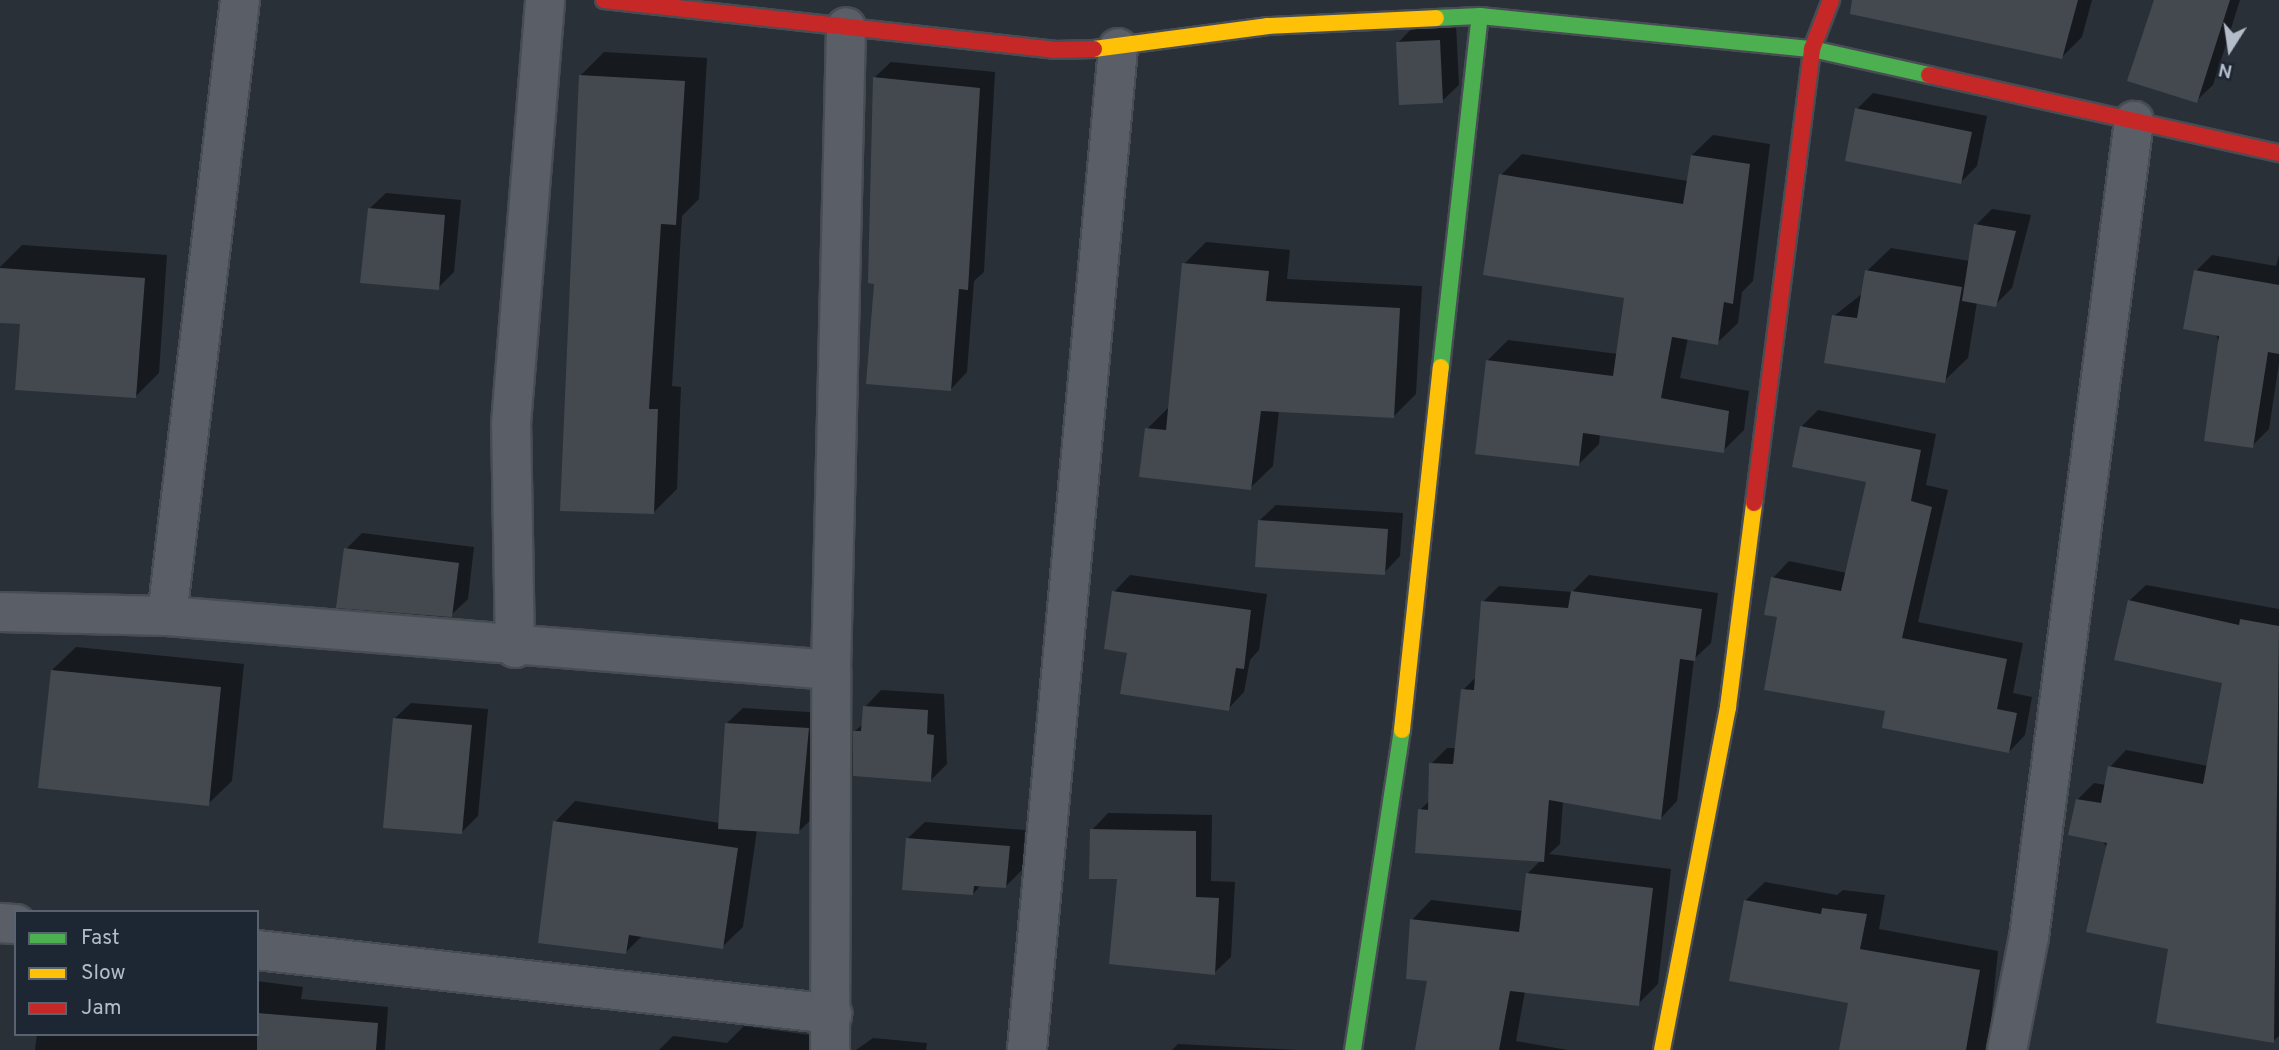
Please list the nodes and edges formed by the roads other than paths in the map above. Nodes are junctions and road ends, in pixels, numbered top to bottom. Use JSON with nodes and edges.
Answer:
{"nodes":[{"id":1,"x":240,"y":0,"type":"edge"},
{"id":2,"x":545,"y":0,"type":"edge"},
{"id":3,"x":604,"y":0,"type":"edge"},
{"id":4,"x":1831,"y":0,"type":"edge"},
{"id":5,"x":1480,"y":16,"type":"junction"},
{"id":6,"x":846,"y":27,"type":"junction"},
{"id":7,"x":1118,"y":48,"type":"junction"},
{"id":8,"x":1812,"y":50,"type":"junction"},
{"id":9,"x":2134,"y":121,"type":"junction"},
{"id":10,"x":2279,"y":153,"type":"edge"},
{"id":11,"x":0,"y":612,"type":"edge"},
{"id":12,"x":167,"y":616,"type":"junction"},
{"id":13,"x":515,"y":648,"type":"junction"},
{"id":14,"x":831,"y":670,"type":"junction"},
{"id":15,"x":259,"y":950,"type":"edge"},
{"id":16,"x":831,"y":1032,"type":"edge"},
{"id":17,"x":1027,"y":1050,"type":"edge"},
{"id":18,"x":1353,"y":1050,"type":"edge"},
{"id":19,"x":1662,"y":1050,"type":"edge"},
{"id":20,"x":2007,"y":1050,"type":"edge"}],
"edges":[{"from":1,"to":12,"type":"street"},
{"from":2,"to":13,"type":"street"},
{"from":3,"to":6,"type":"street"},
{"from":4,"to":8,"type":"street"},
{"from":5,"to":7,"type":"street"},
{"from":5,"to":8,"type":"street"},
{"from":5,"to":18,"type":"street"},
{"from":6,"to":7,"type":"street"},
{"from":6,"to":14,"type":"street"},
{"from":7,"to":17,"type":"street"},
{"from":8,"to":9,"type":"street"},
{"from":8,"to":19,"type":"street"},
{"from":9,"to":10,"type":"street"},
{"from":9,"to":20,"type":"street"},
{"from":11,"to":12,"type":"street"},
{"from":12,"to":13,"type":"street"},
{"from":13,"to":14,"type":"street"},
{"from":14,"to":16,"type":"street"},
{"from":15,"to":16,"type":"street"}]}
